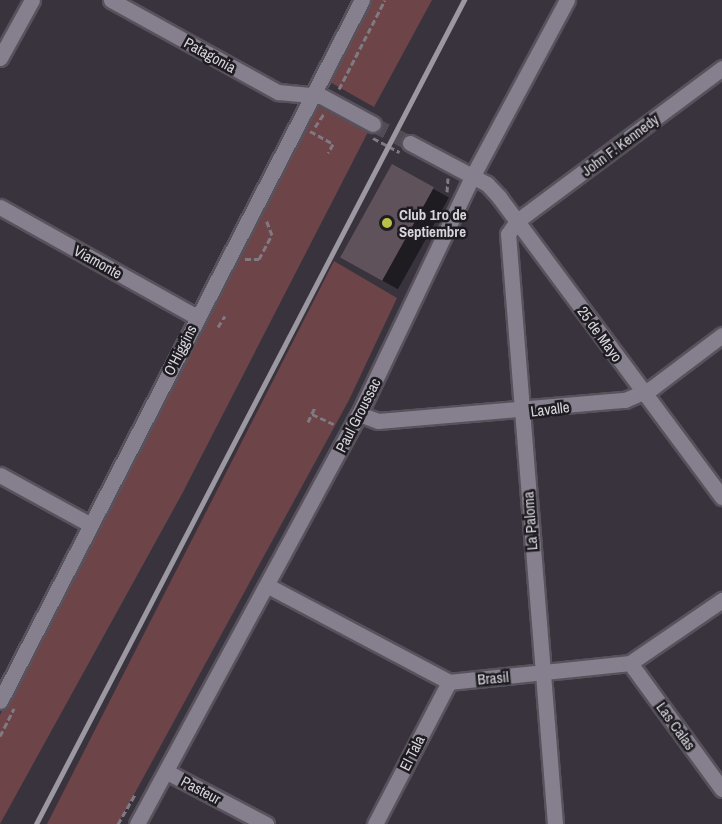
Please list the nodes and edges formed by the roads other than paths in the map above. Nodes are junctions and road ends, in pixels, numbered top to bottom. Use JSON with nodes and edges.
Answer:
{"nodes":[{"id":1,"x":32,"y":0,"type":"edge"},
{"id":2,"x":111,"y":0,"type":"edge"},
{"id":3,"x":362,"y":0,"type":"edge"},
{"id":4,"x":567,"y":0,"type":"edge"},
{"id":5,"x":0,"y":58,"type":"edge"},
{"id":6,"x":722,"y":68,"type":"edge"},
{"id":7,"x":312,"y":94,"type":"junction"},
{"id":8,"x":369,"y":129,"type":"tunnel mouth"},
{"id":9,"x":408,"y":150,"type":"tunnel mouth"},
{"id":10,"x":472,"y":177,"type":"junction"},
{"id":11,"x":0,"y":207,"type":"edge"},
{"id":12,"x":517,"y":221,"type":"junction"},
{"id":13,"x":197,"y":316,"type":"junction"},
{"id":14,"x":722,"y":335,"type":"edge"},
{"id":15,"x":644,"y":393,"type":"junction"},
{"id":16,"x":522,"y":413,"type":"junction"},
{"id":17,"x":359,"y":414,"type":"junction"},
{"id":18,"x":0,"y":475,"type":"edge"},
{"id":19,"x":722,"y":497,"type":"edge"},
{"id":20,"x":89,"y":524,"type":"junction"},
{"id":21,"x":268,"y":586,"type":"junction"},
{"id":22,"x":722,"y":600,"type":"edge"},
{"id":23,"x":630,"y":663,"type":"junction"},
{"id":24,"x":542,"y":673,"type":"junction"},
{"id":25,"x":449,"y":682,"type":"junction"},
{"id":26,"x":0,"y":701,"type":"edge"},
{"id":27,"x":167,"y":772,"type":"junction"},
{"id":28,"x":722,"y":789,"type":"edge"},
{"id":29,"x":137,"y":824,"type":"edge"},
{"id":30,"x":266,"y":824,"type":"edge"},
{"id":31,"x":375,"y":824,"type":"edge"},
{"id":32,"x":555,"y":824,"type":"edge"}],
"edges":[{"from":1,"to":5,"type":"street"},
{"from":2,"to":7,"type":"street","name":"Patagonia"},
{"from":3,"to":7,"type":"street","name":"O'Higgins"},
{"from":4,"to":10,"type":"street","name":"Paul Groussac"},
{"from":6,"to":12,"type":"street","name":"John F. Kennedy"},
{"from":7,"to":8,"type":"street","name":"Patagonia"},
{"from":7,"to":13,"type":"street","name":"O'Higgins"},
{"from":9,"to":10,"type":"street","name":"25 de Mayo"},
{"from":10,"to":12,"type":"street","name":"25 de Mayo"},
{"from":10,"to":17,"type":"street","name":"Paul Groussac"},
{"from":11,"to":13,"type":"street","name":"Viamonte"},
{"from":12,"to":15,"type":"street","name":"25 de Mayo"},
{"from":12,"to":16,"type":"street","name":"La Paloma"},
{"from":13,"to":20,"type":"street","name":"O'Higgins"},
{"from":14,"to":15,"type":"street","name":"Lavalle"},
{"from":15,"to":16,"type":"street","name":"Lavalle"},
{"from":15,"to":19,"type":"street","name":"25 de Mayo"},
{"from":16,"to":17,"type":"street","name":"Lavalle"},
{"from":16,"to":24,"type":"street","name":"La Paloma"},
{"from":17,"to":21,"type":"street","name":"Paul Groussac"},
{"from":18,"to":20,"type":"street"},
{"from":20,"to":26,"type":"street","name":"O'Higgins"},
{"from":21,"to":25,"type":"street"},
{"from":21,"to":27,"type":"street","name":"Paul Groussac"},
{"from":22,"to":23,"type":"street","name":"Brasil"},
{"from":23,"to":24,"type":"street","name":"Brasil"},
{"from":23,"to":28,"type":"street","name":"Las Calas"},
{"from":24,"to":25,"type":"street","name":"Brasil"},
{"from":24,"to":32,"type":"street","name":"La Paloma"},
{"from":25,"to":31,"type":"street","name":"El Tala"},
{"from":27,"to":29,"type":"street","name":"Paul Groussac"},
{"from":27,"to":30,"type":"street","name":"Pasteur"}]}
